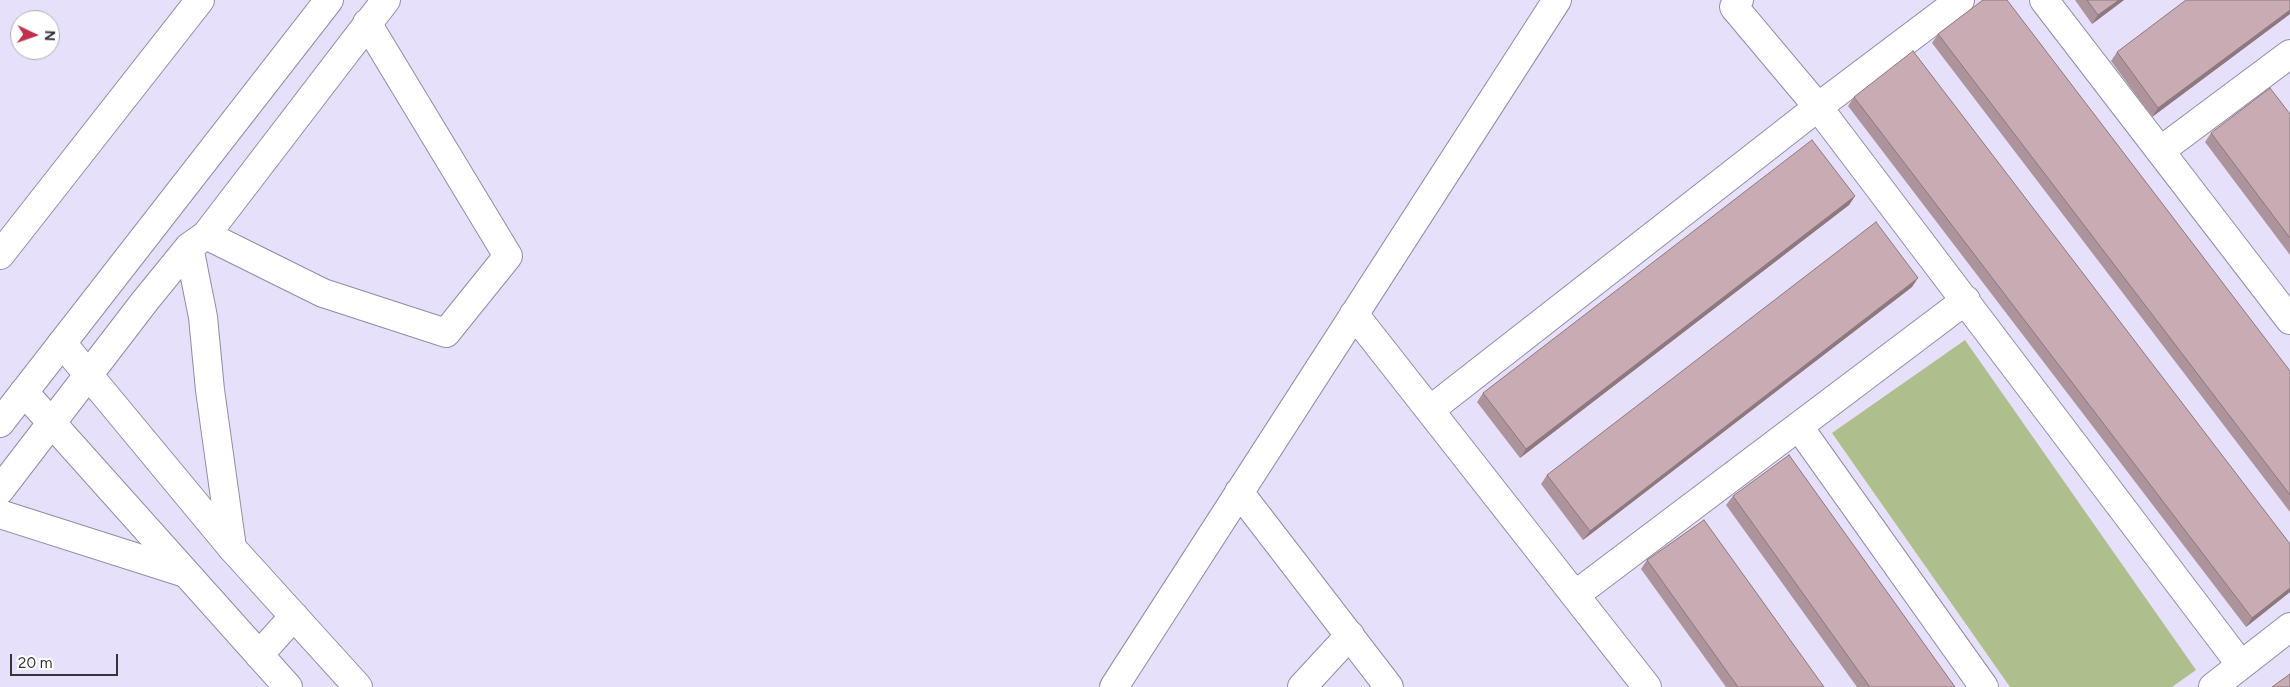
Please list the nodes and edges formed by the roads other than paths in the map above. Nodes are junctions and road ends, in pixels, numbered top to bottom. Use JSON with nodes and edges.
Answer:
{"nodes":[{"id":1,"x":200,"y":0,"type":"edge"},
{"id":2,"x":329,"y":0,"type":"edge"},
{"id":3,"x":386,"y":0,"type":"edge"},
{"id":4,"x":1557,"y":0,"type":"edge"},
{"id":5,"x":1739,"y":0,"type":"edge"},
{"id":6,"x":1960,"y":0,"type":"edge"},
{"id":7,"x":2044,"y":0,"type":"edge"},
{"id":8,"x":367,"y":24,"type":"junction"},
{"id":9,"x":2290,"y":54,"type":"edge"},
{"id":10,"x":1818,"y":107,"type":"junction"},
{"id":11,"x":2160,"y":151,"type":"junction"},
{"id":12,"x":198,"y":242,"type":"junction"},
{"id":13,"x":0,"y":255,"type":"edge"},
{"id":14,"x":1966,"y":300,"type":"junction"},
{"id":15,"x":1354,"y":314,"type":"junction"},
{"id":16,"x":2290,"y":320,"type":"edge"},
{"id":17,"x":62,"y":343,"type":"junction"},
{"id":18,"x":89,"y":374,"type":"junction"},
{"id":19,"x":24,"y":392,"type":"junction"},
{"id":20,"x":1430,"y":410,"type":"junction"},
{"id":21,"x":0,"y":423,"type":"edge"},
{"id":22,"x":52,"y":423,"type":"junction"},
{"id":23,"x":1798,"y":427,"type":"junction"},
{"id":24,"x":0,"y":490,"type":"edge"},
{"id":25,"x":1239,"y":492,"type":"junction"},
{"id":26,"x":0,"y":514,"type":"edge"},
{"id":27,"x":232,"y":548,"type":"junction"},
{"id":28,"x":185,"y":572,"type":"junction"},
{"id":29,"x":1575,"y":595,"type":"junction"},
{"id":30,"x":294,"y":616,"type":"junction"},
{"id":31,"x":2290,"y":627,"type":"edge"},
{"id":32,"x":1350,"y":635,"type":"junction"},
{"id":33,"x":259,"y":655,"type":"junction"},
{"id":34,"x":2241,"y":665,"type":"junction"},
{"id":35,"x":288,"y":687,"type":"edge"},
{"id":36,"x":358,"y":687,"type":"edge"},
{"id":37,"x":1114,"y":687,"type":"edge"},
{"id":38,"x":1302,"y":687,"type":"edge"},
{"id":39,"x":1389,"y":687,"type":"edge"},
{"id":40,"x":1647,"y":687,"type":"edge"},
{"id":41,"x":1984,"y":687,"type":"edge"},
{"id":42,"x":2213,"y":687,"type":"edge"}],
"edges":[{"from":1,"to":13,"type":"street"},
{"from":2,"to":17,"type":"street"},
{"from":3,"to":8,"type":"street"},
{"from":4,"to":15,"type":"street"},
{"from":5,"to":10,"type":"street"},
{"from":6,"to":10,"type":"street"},
{"from":7,"to":11,"type":"street"},
{"from":8,"to":12,"type":"street"},
{"from":8,"to":12,"type":"street"},
{"from":9,"to":11,"type":"street"},
{"from":10,"to":14,"type":"street"},
{"from":10,"to":20,"type":"street"},
{"from":11,"to":16,"type":"street"},
{"from":12,"to":18,"type":"street"},
{"from":12,"to":27,"type":"street"},
{"from":14,"to":23,"type":"street"},
{"from":14,"to":34,"type":"street"},
{"from":15,"to":20,"type":"street"},
{"from":15,"to":25,"type":"street"},
{"from":17,"to":18,"type":"street"},
{"from":17,"to":19,"type":"street"},
{"from":18,"to":22,"type":"street"},
{"from":18,"to":27,"type":"street"},
{"from":19,"to":21,"type":"street"},
{"from":19,"to":22,"type":"street"},
{"from":20,"to":29,"type":"street"},
{"from":22,"to":24,"type":"street"},
{"from":22,"to":28,"type":"street"},
{"from":23,"to":29,"type":"street"},
{"from":23,"to":41,"type":"street"},
{"from":25,"to":32,"type":"street"},
{"from":25,"to":37,"type":"street"},
{"from":26,"to":28,"type":"street"},
{"from":27,"to":30,"type":"street"},
{"from":28,"to":33,"type":"street"},
{"from":29,"to":40,"type":"street"},
{"from":30,"to":33,"type":"street"},
{"from":30,"to":36,"type":"street"},
{"from":31,"to":34,"type":"street"},
{"from":32,"to":38,"type":"street"},
{"from":32,"to":39,"type":"street"},
{"from":33,"to":35,"type":"street"},
{"from":34,"to":42,"type":"street"}]}
